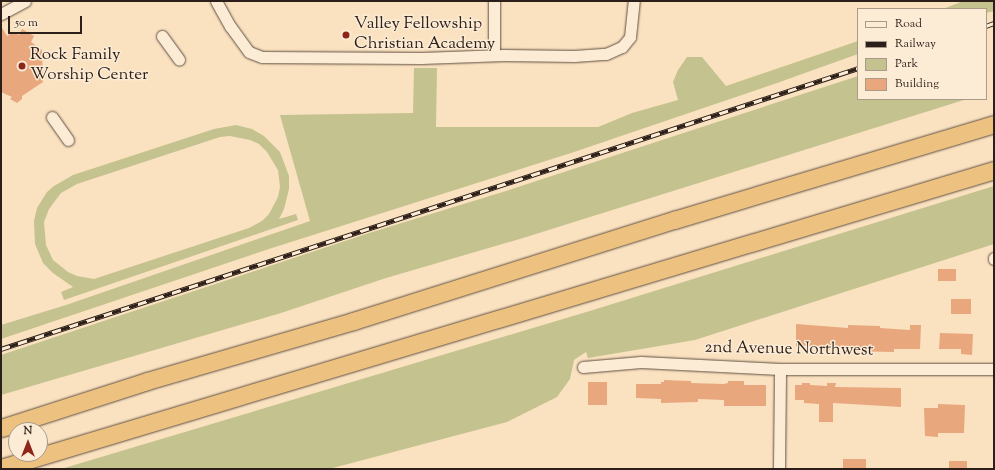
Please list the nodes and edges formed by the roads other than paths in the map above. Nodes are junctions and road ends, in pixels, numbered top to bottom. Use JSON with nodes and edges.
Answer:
{"nodes":[{"id":1,"x":25,"y":1,"type":"edge"},
{"id":2,"x":216,"y":1,"type":"edge"},
{"id":3,"x":494,"y":1,"type":"edge"},
{"id":4,"x":634,"y":1,"type":"edge"},
{"id":5,"x":1,"y":14,"type":"edge"},
{"id":6,"x":162,"y":36,"type":"dead end"},
{"id":7,"x":494,"y":55,"type":"junction"},
{"id":8,"x":179,"y":59,"type":"dead end"},
{"id":9,"x":52,"y":117,"type":"dead end"},
{"id":10,"x":994,"y":124,"type":"edge"},
{"id":11,"x":68,"y":140,"type":"dead end"},
{"id":12,"x":994,"y":170,"type":"edge"},
{"id":13,"x":583,"y":367,"type":"dead end"},
{"id":14,"x":780,"y":369,"type":"junction"},
{"id":15,"x":994,"y":370,"type":"edge"},
{"id":16,"x":1,"y":428,"type":"edge"},
{"id":17,"x":1,"y":468,"type":"edge"},
{"id":18,"x":779,"y":469,"type":"edge"}],
"edges":[{"from":1,"to":5,"type":"street"},
{"from":2,"to":7,"type":"street"},
{"from":3,"to":7,"type":"street"},
{"from":4,"to":7,"type":"street"},
{"from":6,"to":8,"type":"street"},
{"from":9,"to":11,"type":"street"},
{"from":10,"to":16,"type":"highway"},
{"from":12,"to":17,"type":"highway"},
{"from":13,"to":14,"type":"street","name":"2nd Avenue Northwest"},
{"from":14,"to":15,"type":"street","name":"2nd Avenue Northwest"},
{"from":14,"to":18,"type":"street"}]}
